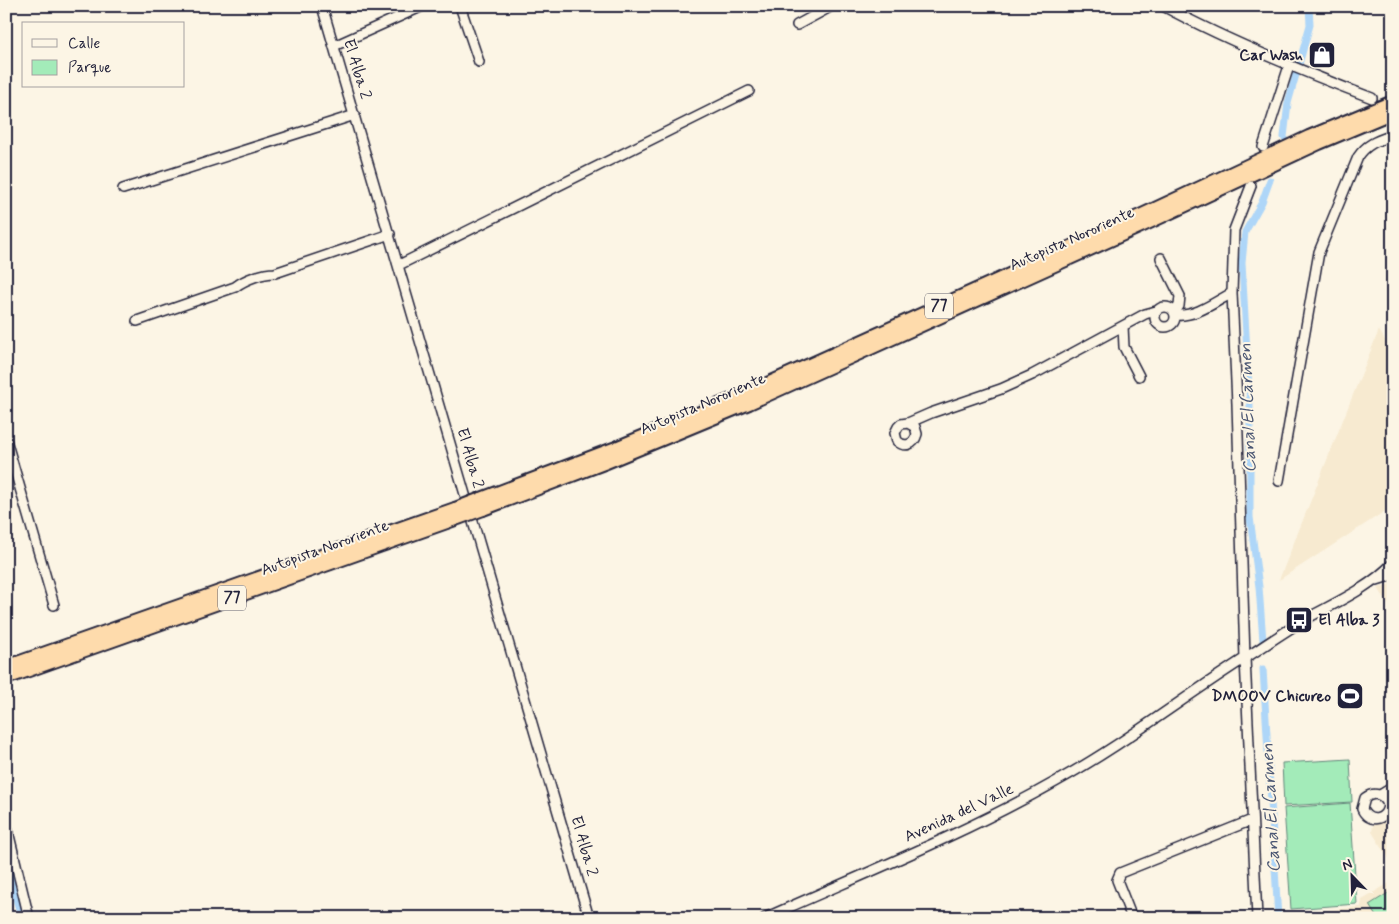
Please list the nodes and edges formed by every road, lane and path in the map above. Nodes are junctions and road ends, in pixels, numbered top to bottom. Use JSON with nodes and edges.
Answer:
{"nodes":[{"id":1,"x":322,"y":6,"type":"edge"},
{"id":2,"x":423,"y":6,"type":"edge"},
{"id":3,"x":460,"y":6,"type":"edge"},
{"id":4,"x":832,"y":6,"type":"edge"},
{"id":5,"x":1163,"y":6,"type":"edge"},
{"id":6,"x":797,"y":25,"type":"dead end"},
{"id":7,"x":334,"y":46,"type":"junction"},
{"id":8,"x":479,"y":62,"type":"dead end"},
{"id":9,"x":1295,"y":68,"type":"junction"},
{"id":10,"x":749,"y":92,"type":"dead end"},
{"id":11,"x":1372,"y":98,"type":"dead end"},
{"id":12,"x":1393,"y":102,"type":"edge"},
{"id":13,"x":1393,"y":112,"type":"edge"},
{"id":14,"x":355,"y":115,"type":"junction"},
{"id":15,"x":1393,"y":135,"type":"edge"},
{"id":16,"x":1262,"y":147,"type":"dead end"},
{"id":17,"x":1251,"y":186,"type":"dead end"},
{"id":18,"x":123,"y":189,"type":"dead end"},
{"id":19,"x":390,"y":234,"type":"junction"},
{"id":20,"x":1161,"y":258,"type":"dead end"},
{"id":21,"x":398,"y":265,"type":"junction"},
{"id":22,"x":1232,"y":293,"type":"junction"},
{"id":23,"x":1156,"y":311,"type":"junction"},
{"id":24,"x":1175,"y":314,"type":"junction"},
{"id":25,"x":137,"y":321,"type":"dead end"},
{"id":26,"x":1123,"y":326,"type":"junction"},
{"id":27,"x":1139,"y":376,"type":"dead end"},
{"id":28,"x":908,"y":423,"type":"dead end"},
{"id":29,"x":6,"y":440,"type":"edge"},
{"id":30,"x":16,"y":472,"type":"junction"},
{"id":31,"x":6,"y":475,"type":"edge"},
{"id":32,"x":1278,"y":481,"type":"dead end"},
{"id":33,"x":482,"y":504,"type":"junction"},
{"id":34,"x":456,"y":513,"type":"junction"},
{"id":35,"x":1393,"y":563,"type":"edge"},
{"id":36,"x":1393,"y":575,"type":"edge"},
{"id":37,"x":1370,"y":583,"type":"junction"},
{"id":38,"x":54,"y":605,"type":"dead end"},
{"id":39,"x":1245,"y":661,"type":"junction"},
{"id":40,"x":6,"y":667,"type":"edge"},
{"id":41,"x":6,"y":678,"type":"edge"},
{"id":42,"x":1393,"y":787,"type":"edge"},
{"id":43,"x":1380,"y":795,"type":"junction"},
{"id":44,"x":1390,"y":804,"type":"edge"},
{"id":45,"x":1252,"y":820,"type":"junction"},
{"id":46,"x":6,"y":823,"type":"edge"},
{"id":47,"x":29,"y":918,"type":"edge"},
{"id":48,"x":589,"y":918,"type":"edge"},
{"id":49,"x":766,"y":918,"type":"edge"},
{"id":50,"x":1132,"y":918,"type":"edge"},
{"id":51,"x":1257,"y":918,"type":"edge"}],
"edges":[{"from":1,"to":7,"type":"street","name":"El Alba 2"},
{"from":2,"to":7,"type":"street"},
{"from":3,"to":8,"type":"street"},
{"from":4,"to":6,"type":"street"},
{"from":5,"to":9,"type":"street"},
{"from":7,"to":14,"type":"street","name":"El Alba 2"},
{"from":9,"to":11,"type":"street"},
{"from":9,"to":16,"type":"street"},
{"from":10,"to":21,"type":"street"},
{"from":12,"to":33,"type":"highway","name":"Autopista Nororiente","number":"77"},
{"from":13,"to":33,"type":"highway","name":"Autopista Nororiente","number":"77"},
{"from":14,"to":18,"type":"street"},
{"from":14,"to":19,"type":"street","name":"El Alba 2"},
{"from":15,"to":32,"type":"street"},
{"from":17,"to":22,"type":"street"},
{"from":19,"to":21,"type":"street","name":"El Alba 2"},
{"from":19,"to":25,"type":"street"},
{"from":20,"to":24,"type":"street"},
{"from":21,"to":48,"type":"street","name":"El Alba 2"},
{"from":22,"to":24,"type":"street"},
{"from":22,"to":39,"type":"street"},
{"from":23,"to":24,"type":"street"},
{"from":23,"to":24,"type":"street"},
{"from":23,"to":26,"type":"street"},
{"from":26,"to":27,"type":"street"},
{"from":26,"to":28,"type":"street"},
{"from":29,"to":30,"type":"street"},
{"from":30,"to":31,"type":"street"},
{"from":30,"to":38,"type":"street"},
{"from":33,"to":34,"type":"highway","name":"Autopista Nororiente","number":"77","bridge":true},
{"from":34,"to":40,"type":"highway","name":"Autopista Nororiente","number":"77"},
{"from":34,"to":41,"type":"highway","name":"Autopista Nororiente","number":"77"},
{"from":35,"to":37,"type":"street","name":"Avenida del Valle"},
{"from":36,"to":37,"type":"street","name":"Avenida del Valle"},
{"from":37,"to":39,"type":"street","name":"Avenida del Valle"},
{"from":39,"to":45,"type":"street"},
{"from":39,"to":49,"type":"street","name":"Avenida del Valle"},
{"from":42,"to":43,"type":"street"},
{"from":43,"to":44,"type":"street"},
{"from":43,"to":44,"type":"street"},
{"from":45,"to":50,"type":"street"},
{"from":45,"to":51,"type":"street"},
{"from":46,"to":47,"type":"street"}]}
